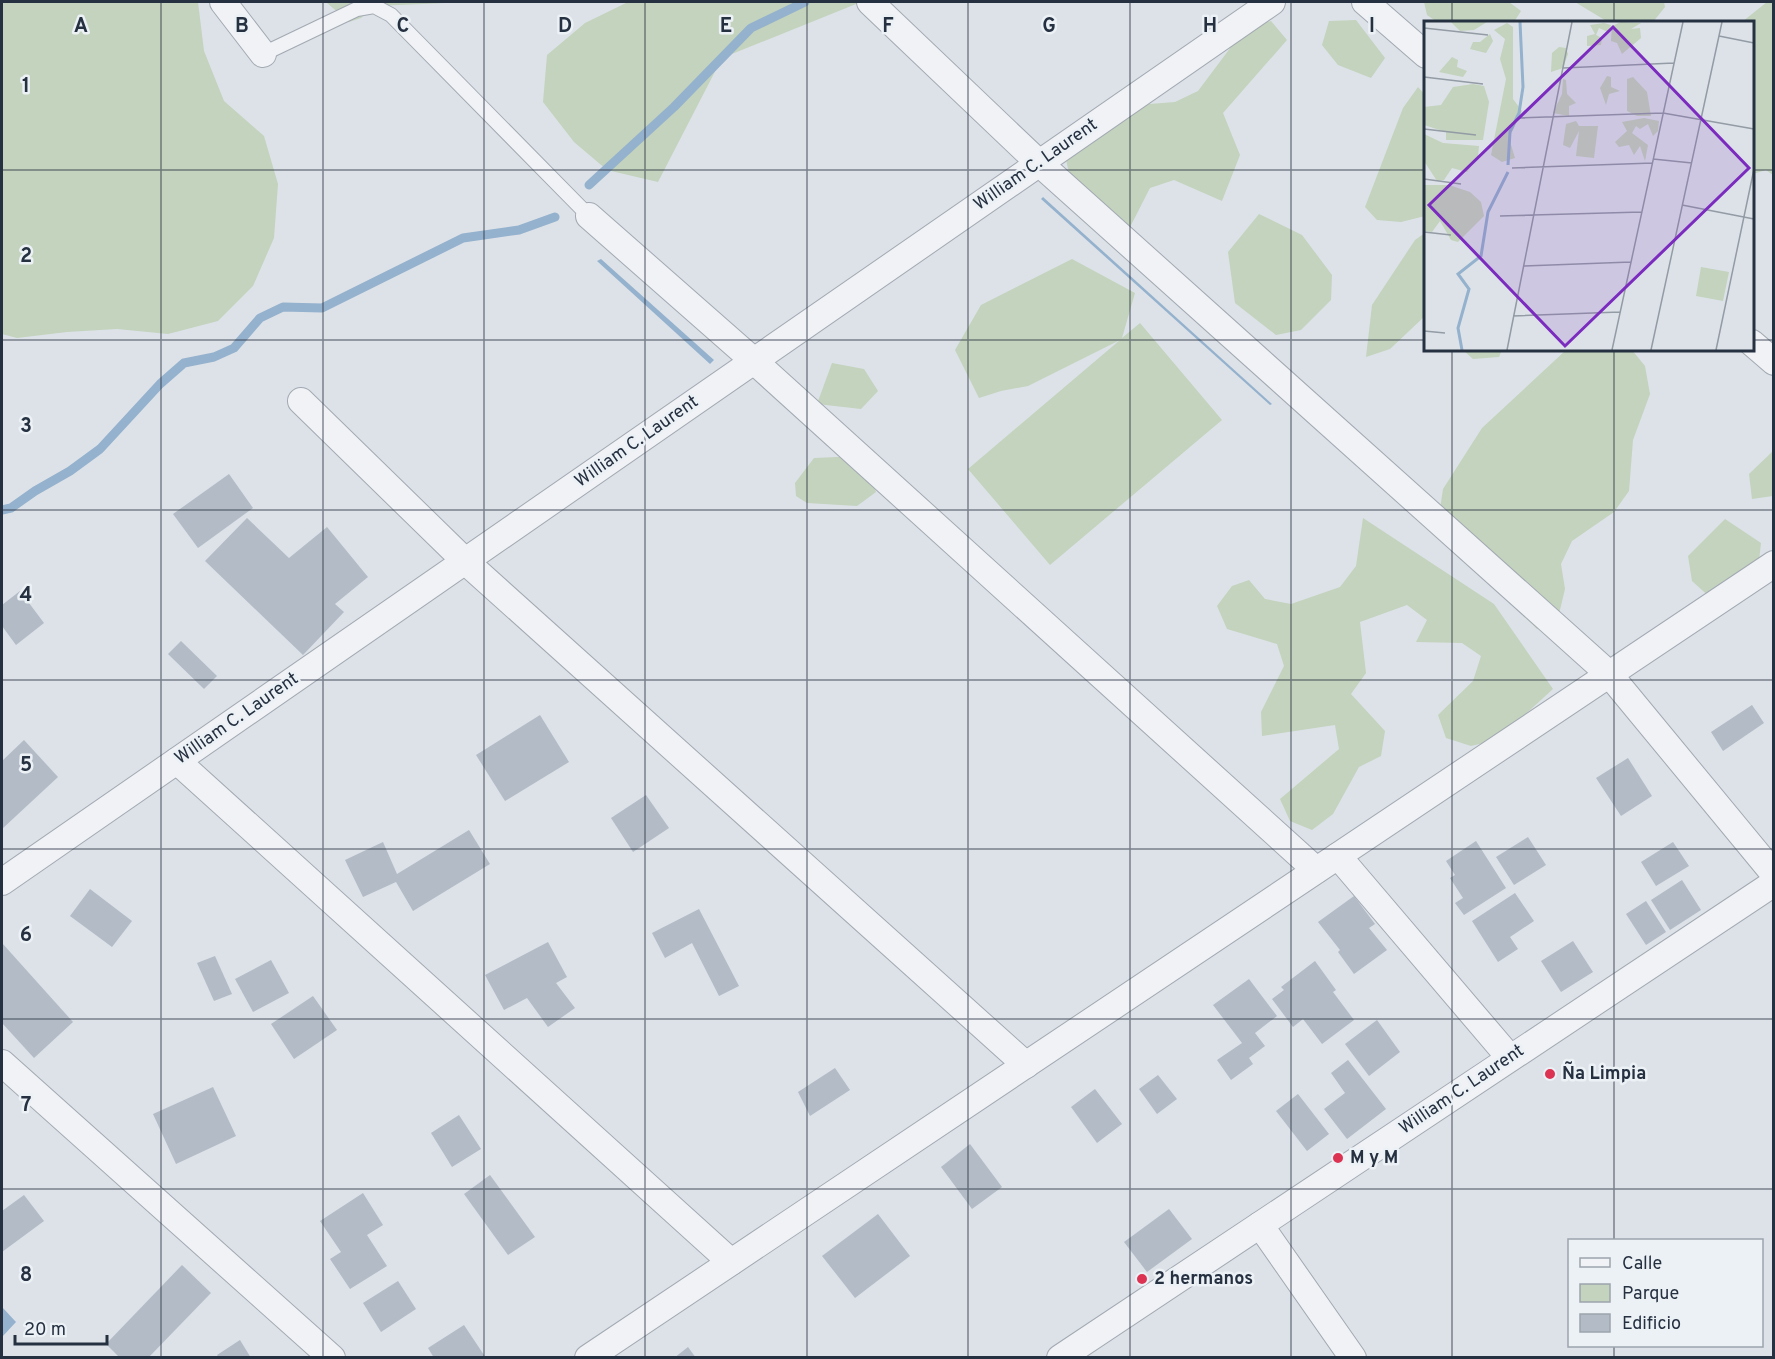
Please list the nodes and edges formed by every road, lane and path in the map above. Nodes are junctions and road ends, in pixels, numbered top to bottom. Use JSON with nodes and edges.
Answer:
{"nodes":[{"id":1,"x":223,"y":2,"type":"edge"},
{"id":2,"x":870,"y":2,"type":"edge"},
{"id":3,"x":1272,"y":2,"type":"edge"},
{"id":4,"x":1365,"y":2,"type":"edge"},
{"id":5,"x":263,"y":54,"type":"joint"},
{"id":6,"x":1424,"y":54,"type":"edge"},
{"id":7,"x":1038,"y":163,"type":"junction"},
{"id":8,"x":589,"y":216,"type":"joint"},
{"id":9,"x":1754,"y":345,"type":"edge"},
{"id":10,"x":754,"y":361,"type":"junction"},
{"id":11,"x":1773,"y":362,"type":"edge"},
{"id":12,"x":301,"y":401,"type":"dead end"},
{"id":13,"x":465,"y":561,"type":"junction"},
{"id":14,"x":1773,"y":564,"type":"edge"},
{"id":15,"x":1609,"y":674,"type":"junction"},
{"id":16,"x":177,"y":761,"type":"junction"},
{"id":17,"x":1338,"y":856,"type":"junction"},
{"id":18,"x":1316,"y":870,"type":"junction"},
{"id":19,"x":1773,"y":874,"type":"edge"},
{"id":20,"x":2,"y":882,"type":"edge"},
{"id":21,"x":1773,"y":883,"type":"edge"},
{"id":22,"x":1510,"y":1058,"type":"junction"},
{"id":23,"x":2,"y":1063,"type":"edge"},
{"id":24,"x":1026,"y":1065,"type":"junction"},
{"id":25,"x":1260,"y":1225,"type":"junction"},
{"id":26,"x":731,"y":1262,"type":"junction"},
{"id":27,"x":332,"y":1358,"type":"edge"},
{"id":28,"x":588,"y":1358,"type":"edge"},
{"id":29,"x":1060,"y":1358,"type":"edge"},
{"id":30,"x":1353,"y":1358,"type":"edge"}],
"edges":[{"from":1,"to":5,"type":"street"},
{"from":2,"to":7,"type":"street"},
{"from":3,"to":7,"type":"street","name":"William C. Laurent"},
{"from":4,"to":6,"type":"street"},
{"from":5,"to":8,"type":"lane"},
{"from":7,"to":10,"type":"street","name":"William C. Laurent"},
{"from":7,"to":15,"type":"street"},
{"from":8,"to":10,"type":"street"},
{"from":9,"to":11,"type":"street"},
{"from":10,"to":13,"type":"street","name":"William C. Laurent"},
{"from":10,"to":18,"type":"street"},
{"from":12,"to":13,"type":"street"},
{"from":13,"to":16,"type":"street","name":"William C. Laurent"},
{"from":13,"to":24,"type":"street"},
{"from":14,"to":15,"type":"street"},
{"from":15,"to":17,"type":"street"},
{"from":15,"to":19,"type":"street"},
{"from":16,"to":20,"type":"street","name":"William C. Laurent"},
{"from":16,"to":26,"type":"street"},
{"from":17,"to":18,"type":"street"},
{"from":17,"to":22,"type":"street"},
{"from":18,"to":24,"type":"street"},
{"from":21,"to":22,"type":"street","name":"William C. Laurent"},
{"from":22,"to":25,"type":"street","name":"William C. Laurent"},
{"from":23,"to":27,"type":"street"},
{"from":24,"to":26,"type":"street"},
{"from":25,"to":29,"type":"street","name":"William C. Laurent"},
{"from":25,"to":30,"type":"street"},
{"from":26,"to":28,"type":"street"}]}
